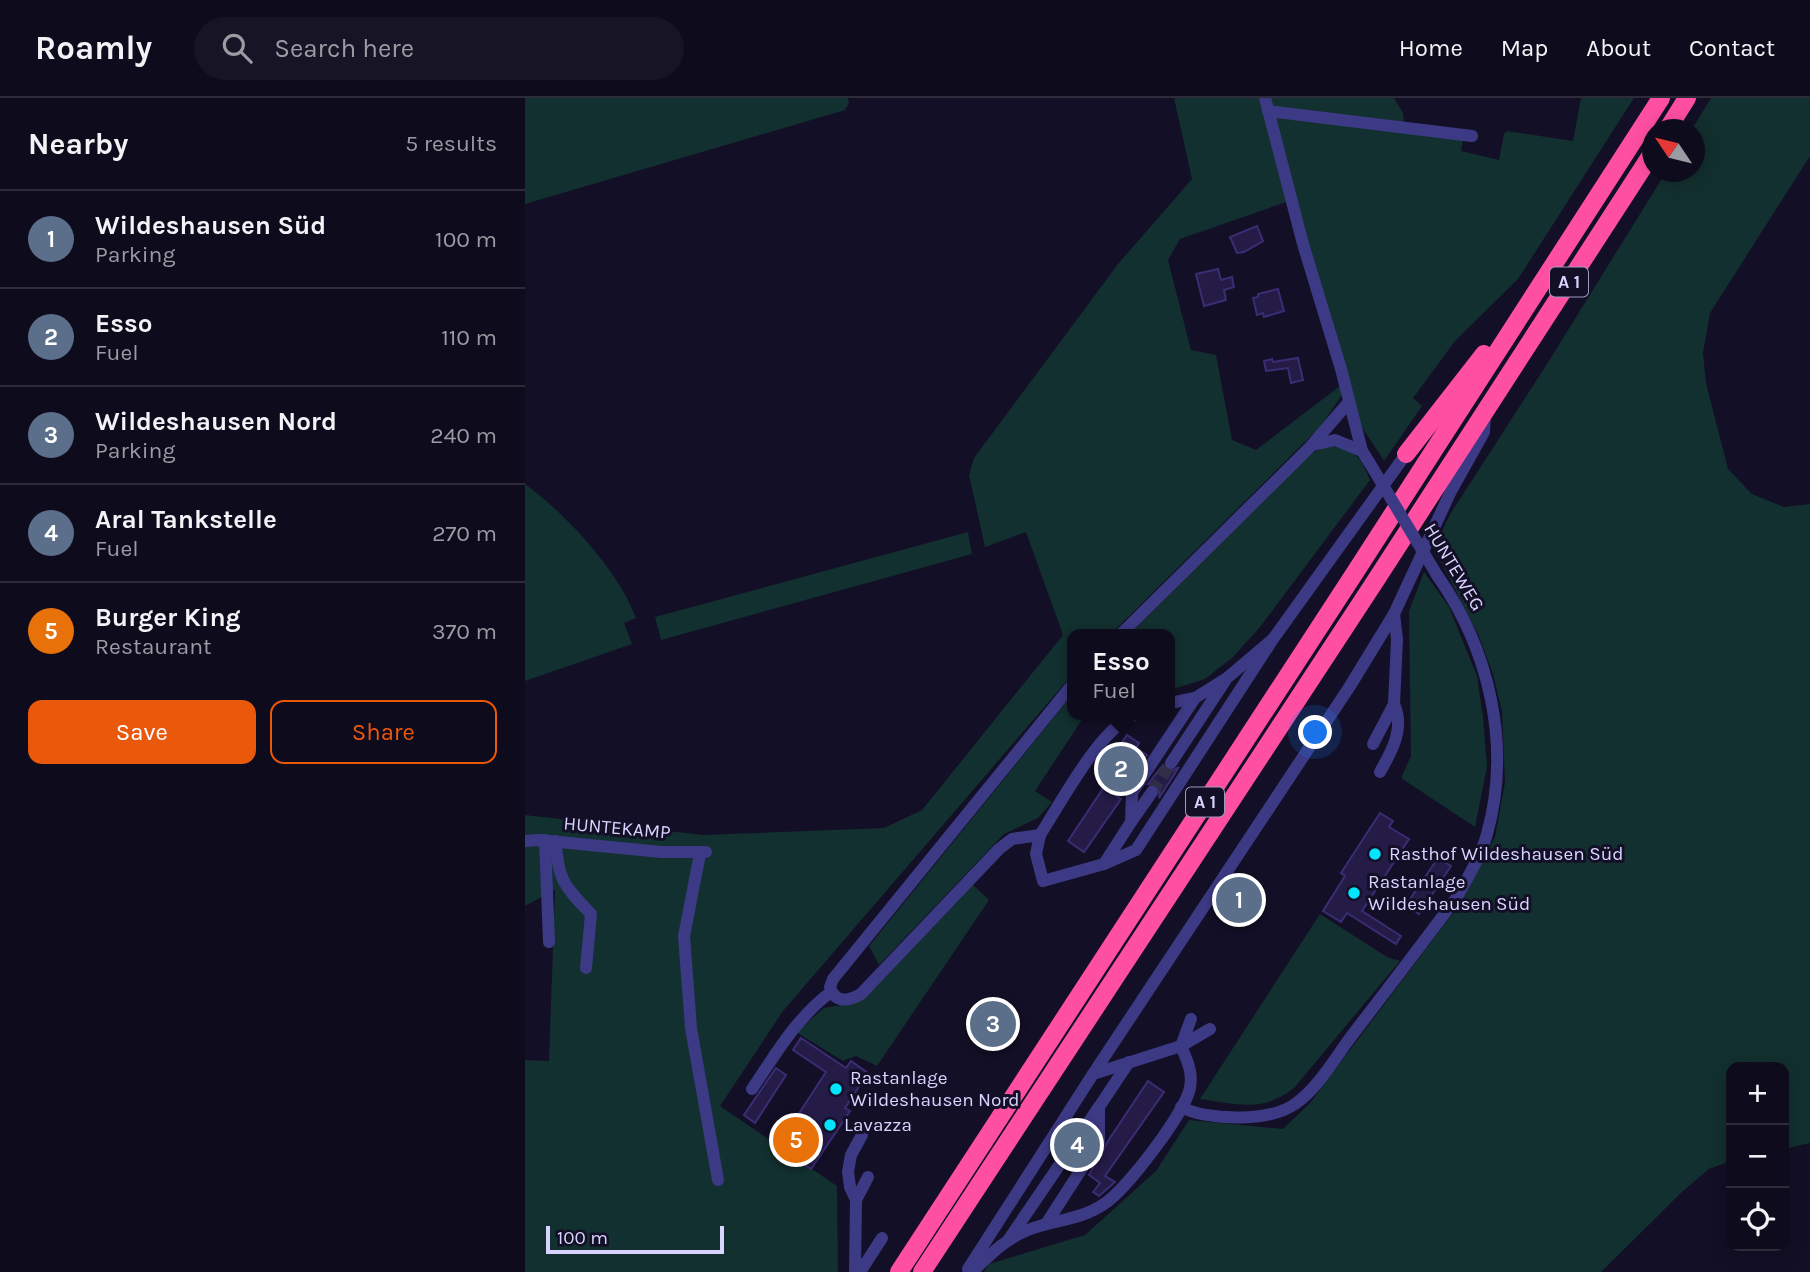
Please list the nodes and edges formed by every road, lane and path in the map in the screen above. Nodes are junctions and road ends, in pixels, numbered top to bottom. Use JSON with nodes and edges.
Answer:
{"nodes":[{"id":1,"x":1661,"y":98,"type":"edge"},
{"id":2,"x":1687,"y":98,"type":"edge"},
{"id":3,"x":1267,"y":104,"type":"edge"},
{"id":4,"x":1674,"y":119,"type":"edge"},
{"id":5,"x":1472,"y":136,"type":"dead end"},
{"id":6,"x":1642,"y":169,"type":"edge"},
{"id":7,"x":1511,"y":332,"type":"junction"},
{"id":8,"x":1348,"y":403,"type":"junction"},
{"id":9,"x":1485,"y":411,"type":"junction"},
{"id":10,"x":1311,"y":446,"type":"junction"},
{"id":11,"x":1406,"y":454,"type":"joint"},
{"id":12,"x":1365,"y":457,"type":"junction"},
{"id":13,"x":1394,"y":614,"type":"junction"},
{"id":14,"x":1126,"y":629,"type":"edge"},
{"id":15,"x":1273,"y":639,"type":"junction"},
{"id":16,"x":1227,"y":678,"type":"junction"},
{"id":17,"x":1067,"y":691,"type":"edge"},
{"id":18,"x":1195,"y":698,"type":"junction"},
{"id":19,"x":1175,"y":702,"type":"edge"},
{"id":20,"x":1394,"y":704,"type":"junction"},
{"id":21,"x":1123,"y":720,"type":"edge"},
{"id":22,"x":1373,"y":744,"type":"dead end"},
{"id":23,"x":1171,"y":763,"type":"tunnel mouth"},
{"id":24,"x":1380,"y":772,"type":"dead end"},
{"id":25,"x":1152,"y":792,"type":"tunnel mouth"},
{"id":26,"x":1131,"y":822,"type":"junction"},
{"id":27,"x":1040,"y":835,"type":"junction"},
{"id":28,"x":525,"y":841,"type":"edge"},
{"id":29,"x":551,"y":841,"type":"junction"},
{"id":30,"x":1104,"y":864,"type":"junction"},
{"id":31,"x":549,"y":942,"type":"dead end"},
{"id":32,"x":586,"y":968,"type":"dead end"},
{"id":33,"x":831,"y":992,"type":"junction"},
{"id":34,"x":1191,"y":1019,"type":"dead end"},
{"id":35,"x":1210,"y":1029,"type":"dead end"},
{"id":36,"x":1181,"y":1046,"type":"junction"},
{"id":37,"x":1129,"y":1062,"type":"junction"},
{"id":38,"x":1093,"y":1074,"type":"junction"},
{"id":39,"x":752,"y":1089,"type":"dead end"},
{"id":40,"x":1099,"y":1107,"type":"junction"},
{"id":41,"x":1181,"y":1107,"type":"junction"},
{"id":42,"x":862,"y":1135,"type":"dead end"},
{"id":43,"x":868,"y":1177,"type":"dead end"},
{"id":44,"x":718,"y":1180,"type":"dead end"},
{"id":45,"x":856,"y":1200,"type":"junction"},
{"id":46,"x":1046,"y":1224,"type":"junction"},
{"id":47,"x":882,"y":1238,"type":"dead end"},
{"id":48,"x":1008,"y":1240,"type":"junction"},
{"id":49,"x":857,"y":1272,"type":"edge"},
{"id":50,"x":899,"y":1272,"type":"edge"},
{"id":51,"x":922,"y":1272,"type":"edge"},
{"id":52,"x":966,"y":1272,"type":"edge"},
{"id":53,"x":972,"y":1272,"type":"edge"}],
"edges":[{"from":1,"to":7,"type":"highway","number":"A 1"},
{"from":2,"to":4,"type":"highway"},
{"from":3,"to":5,"type":"street"},
{"from":3,"to":8,"type":"street","name":"HUNTEWEG"},
{"from":6,"to":9,"type":"highway","number":"A 1"},
{"from":7,"to":11,"type":"highway"},
{"from":7,"to":50,"type":"highway","number":"A 1"},
{"from":8,"to":10,"type":"street"},
{"from":8,"to":12,"type":"street","name":"HUNTEWEG"},
{"from":9,"to":13,"type":"street"},
{"from":9,"to":51,"type":"highway","number":"A 1"},
{"from":10,"to":12,"type":"street"},
{"from":10,"to":14,"type":"street"},
{"from":11,"to":15,"type":"street"},
{"from":12,"to":41,"type":"street","name":"HUNTEWEG","bridge":true},
{"from":13,"to":20,"type":"street"},
{"from":13,"to":38,"type":"street"},
{"from":15,"to":16,"type":"street"},
{"from":15,"to":30,"type":"street"},
{"from":16,"to":18,"type":"street"},
{"from":16,"to":23,"type":"street"},
{"from":17,"to":33,"type":"street"},
{"from":18,"to":19,"type":"street"},
{"from":18,"to":26,"type":"street"},
{"from":20,"to":22,"type":"street"},
{"from":20,"to":24,"type":"street"},
{"from":21,"to":27,"type":"street"},
{"from":25,"to":26,"type":"street"},
{"from":26,"to":30,"type":"street"},
{"from":27,"to":30,"type":"street"},
{"from":27,"to":33,"type":"street"},
{"from":28,"to":29,"type":"street","name":"HUNTEKAMP"},
{"from":29,"to":31,"type":"street"},
{"from":29,"to":32,"type":"street"},
{"from":29,"to":44,"type":"street","name":"HUNTEKAMP"},
{"from":33,"to":39,"type":"street"},
{"from":34,"to":36,"type":"street"},
{"from":35,"to":36,"type":"street"},
{"from":36,"to":37,"type":"street"},
{"from":36,"to":41,"type":"street"},
{"from":37,"to":38,"type":"street"},
{"from":37,"to":40,"type":"street"},
{"from":38,"to":52,"type":"street"},
{"from":40,"to":46,"type":"street"},
{"from":40,"to":48,"type":"street"},
{"from":41,"to":46,"type":"street"},
{"from":42,"to":45,"type":"street"},
{"from":43,"to":45,"type":"street"},
{"from":45,"to":49,"type":"street"},
{"from":46,"to":48,"type":"street"},
{"from":47,"to":49,"type":"street"},
{"from":48,"to":53,"type":"street"}]}
